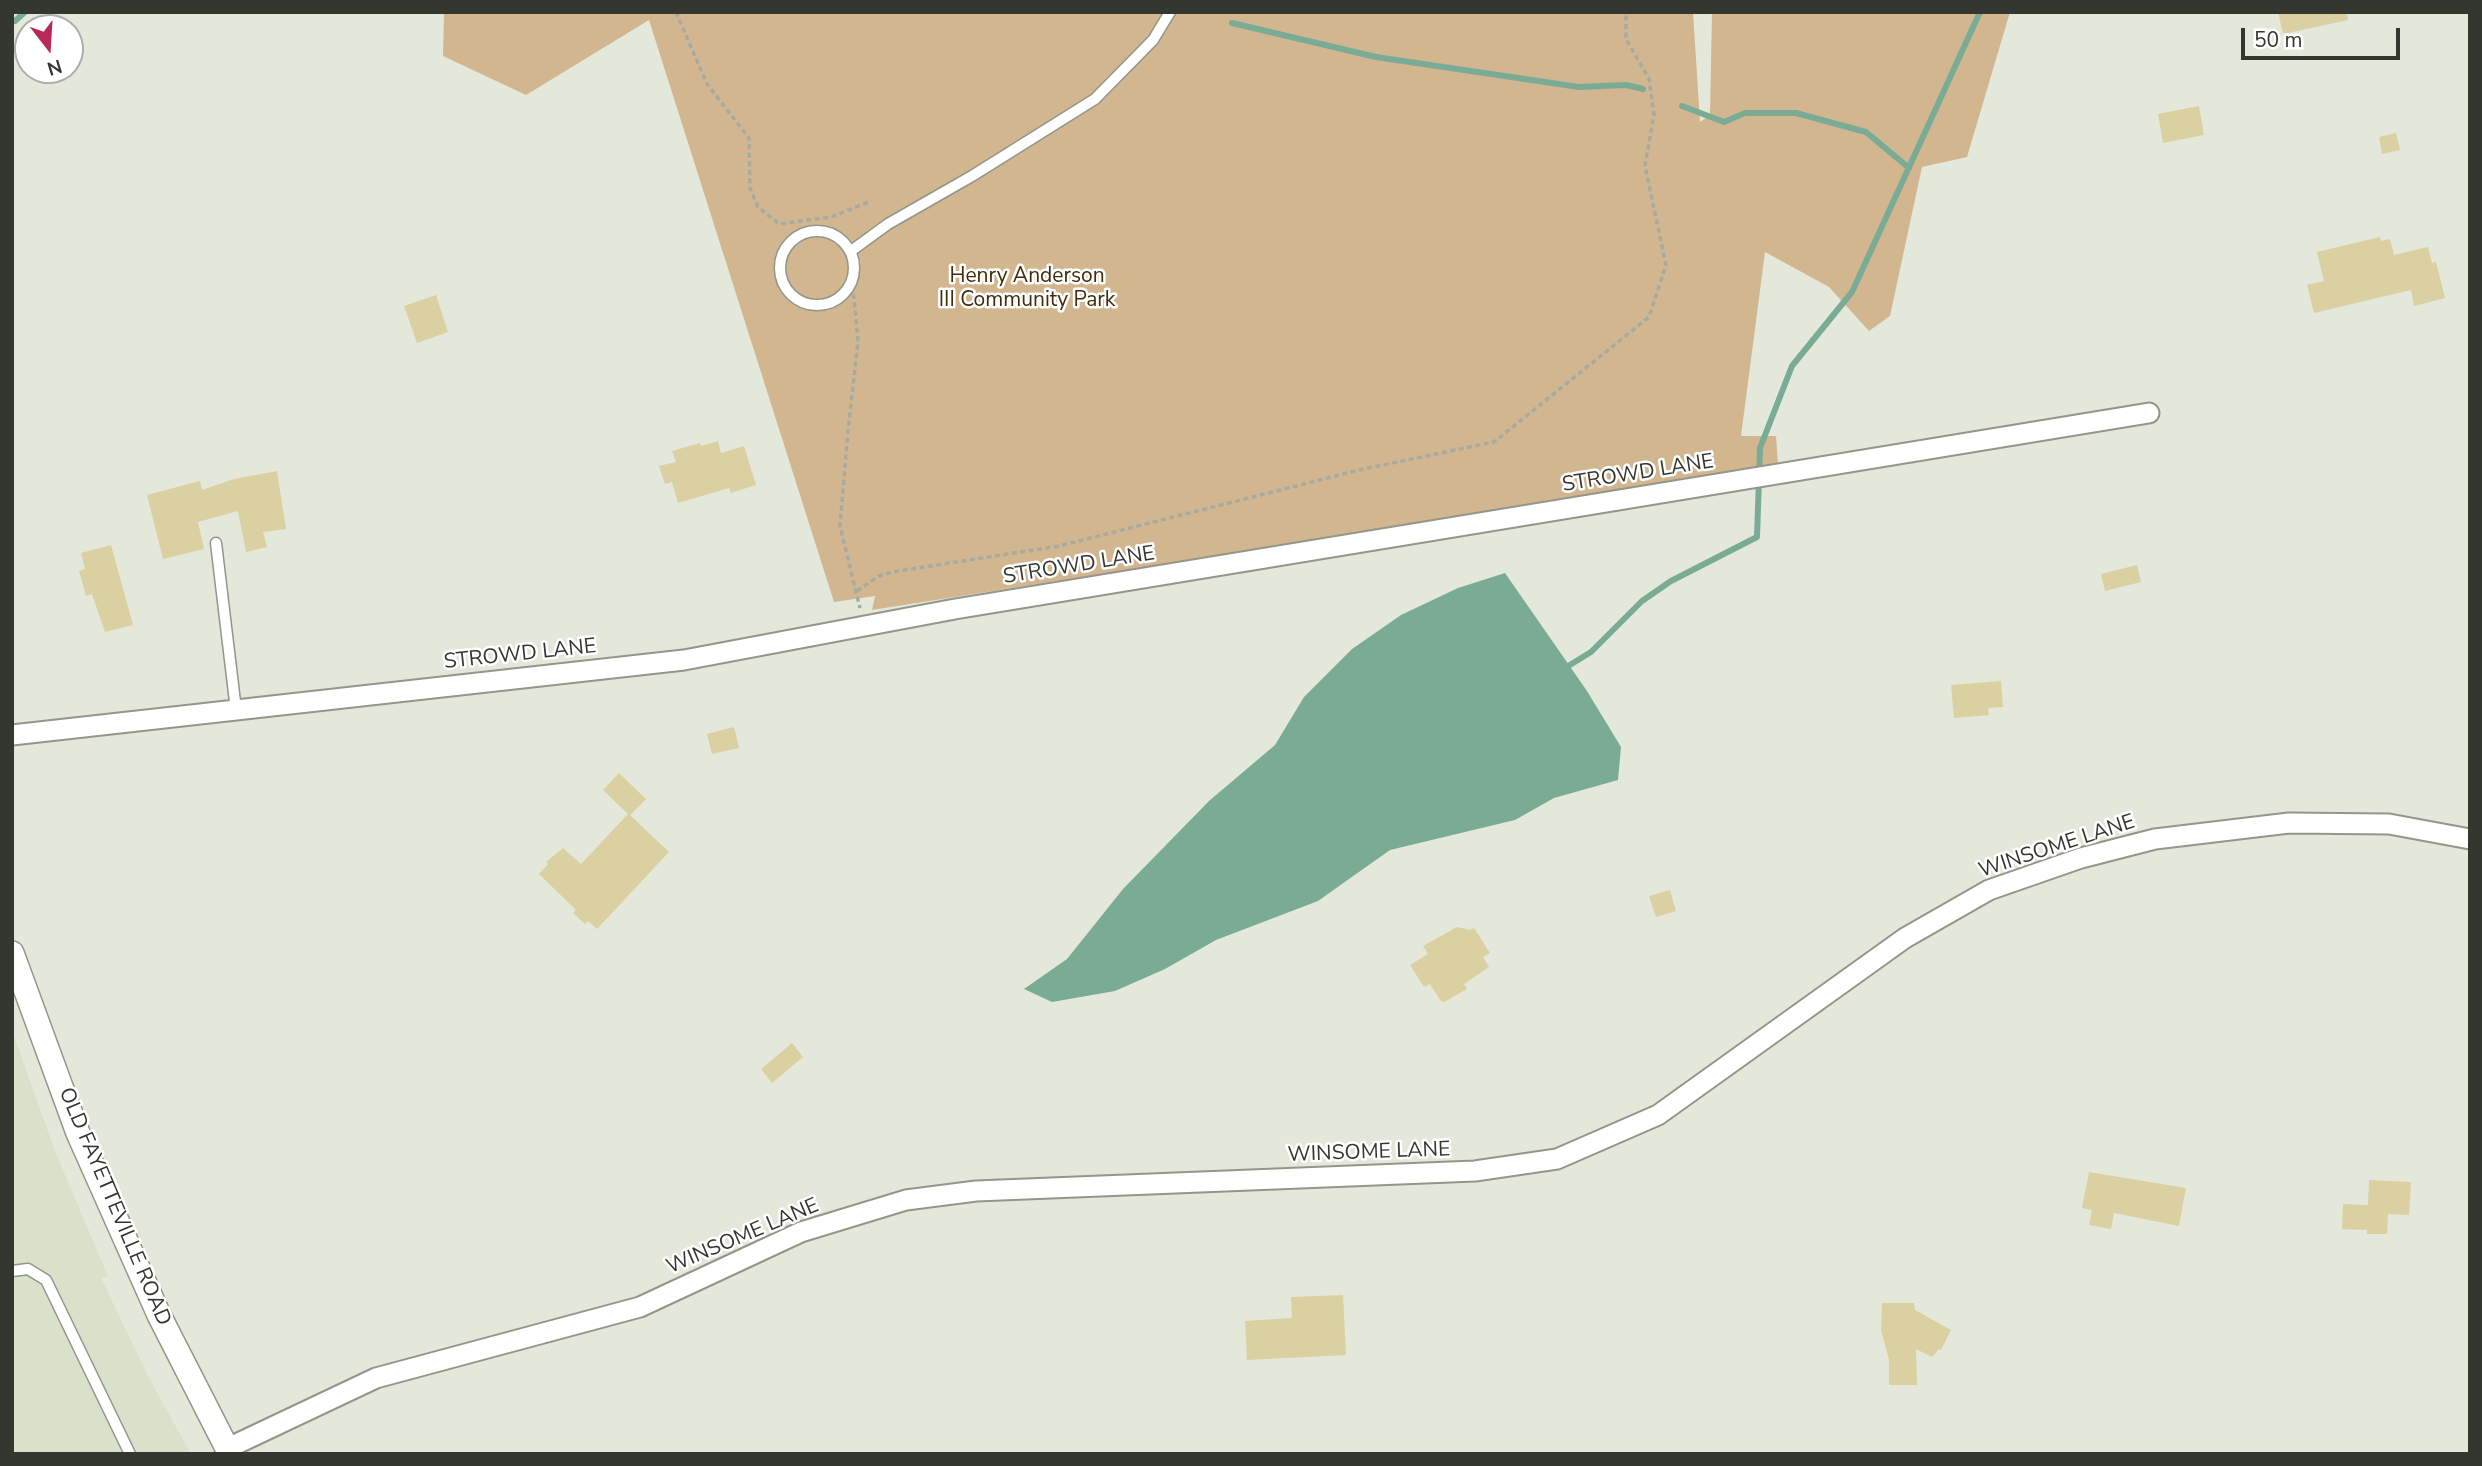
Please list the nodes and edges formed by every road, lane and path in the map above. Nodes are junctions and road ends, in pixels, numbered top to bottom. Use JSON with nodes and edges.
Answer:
{"nodes":[{"id":1,"x":676,"y":12,"type":"edge"},
{"id":2,"x":1170,"y":12,"type":"edge"},
{"id":3,"x":1626,"y":12,"type":"edge"},
{"id":4,"x":872,"y":201,"type":"dead end"},
{"id":5,"x":851,"y":251,"type":"junction"},
{"id":6,"x":850,"y":286,"type":"junction"},
{"id":7,"x":2149,"y":413,"type":"dead end"},
{"id":8,"x":216,"y":543,"type":"dead end"},
{"id":9,"x":857,"y":590,"type":"junction"},
{"id":10,"x":862,"y":627,"type":"junction"},
{"id":11,"x":236,"y":710,"type":"junction"},
{"id":12,"x":12,"y":735,"type":"edge"},
{"id":13,"x":2470,"y":839,"type":"edge"},
{"id":14,"x":12,"y":953,"type":"edge"},
{"id":15,"x":12,"y":1271,"type":"edge"},
{"id":16,"x":229,"y":1451,"type":"edge"},
{"id":17,"x":130,"y":1454,"type":"edge"}],
"edges":[{"from":1,"to":4,"type":"path"},
{"from":2,"to":5,"type":"lane"},
{"from":3,"to":9,"type":"path"},
{"from":5,"to":6,"type":"lane"},
{"from":5,"to":6,"type":"lane"},
{"from":6,"to":9,"type":"path"},
{"from":7,"to":10,"type":"street","name":"STROWD LANE"},
{"from":8,"to":11,"type":"lane"},
{"from":9,"to":10,"type":"path"},
{"from":10,"to":11,"type":"street","name":"STROWD LANE"},
{"from":11,"to":12,"type":"street","name":"STROWD LANE"},
{"from":13,"to":16,"type":"street","name":"WINSOME LANE"},
{"from":14,"to":16,"type":"street","name":"OLD FAYETTEVILLE ROAD"},
{"from":15,"to":17,"type":"lane"}]}
